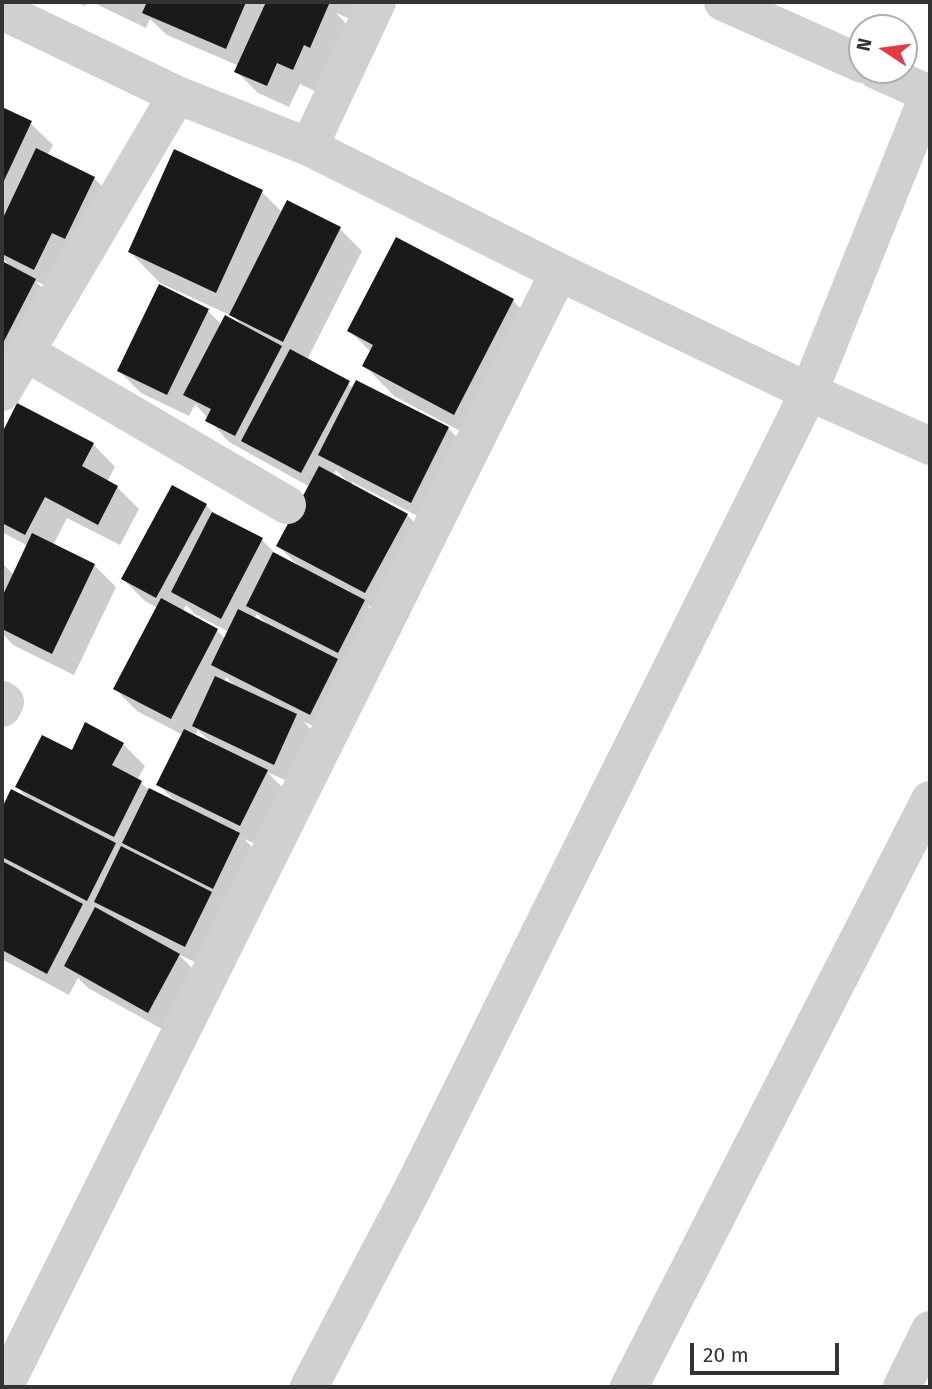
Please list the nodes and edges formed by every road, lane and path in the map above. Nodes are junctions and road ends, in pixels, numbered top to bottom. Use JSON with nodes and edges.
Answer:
{"nodes":[{"id":1,"x":377,"y":2,"type":"edge"},
{"id":2,"x":723,"y":2,"type":"edge"},
{"id":3,"x":2,"y":11,"type":"edge"},
{"id":4,"x":848,"y":58,"type":"edge"},
{"id":5,"x":909,"y":84,"type":"edge"},
{"id":6,"x":930,"y":93,"type":"edge"},
{"id":7,"x":177,"y":95,"type":"junction"},
{"id":8,"x":309,"y":147,"type":"junction"},
{"id":9,"x":559,"y":272,"type":"junction"},
{"id":10,"x":27,"y":353,"type":"junction"},
{"id":11,"x":2,"y":392,"type":"edge"},
{"id":12,"x":809,"y":392,"type":"junction"},
{"id":13,"x":930,"y":446,"type":"edge"},
{"id":14,"x":287,"y":505,"type":"dead end"},
{"id":15,"x":2,"y":700,"type":"edge"},
{"id":16,"x":2,"y":708,"type":"edge"},
{"id":17,"x":930,"y":800,"type":"edge"},
{"id":18,"x":930,"y":1330,"type":"edge"},
{"id":19,"x":4,"y":1387,"type":"edge"},
{"id":20,"x":309,"y":1387,"type":"edge"},
{"id":21,"x":629,"y":1387,"type":"edge"},
{"id":22,"x":902,"y":1387,"type":"edge"}],
"edges":[{"from":1,"to":8,"type":"street"},
{"from":2,"to":4,"type":"street"},
{"from":3,"to":7,"type":"street"},
{"from":5,"to":6,"type":"street"},
{"from":6,"to":12,"type":"street"},
{"from":7,"to":8,"type":"street"},
{"from":7,"to":10,"type":"street"},
{"from":8,"to":9,"type":"street"},
{"from":9,"to":12,"type":"street"},
{"from":9,"to":19,"type":"street"},
{"from":10,"to":11,"type":"street"},
{"from":10,"to":14,"type":"street"},
{"from":12,"to":13,"type":"street"},
{"from":12,"to":20,"type":"street"},
{"from":15,"to":16,"type":"street"},
{"from":17,"to":21,"type":"street"},
{"from":18,"to":22,"type":"street"}]}
